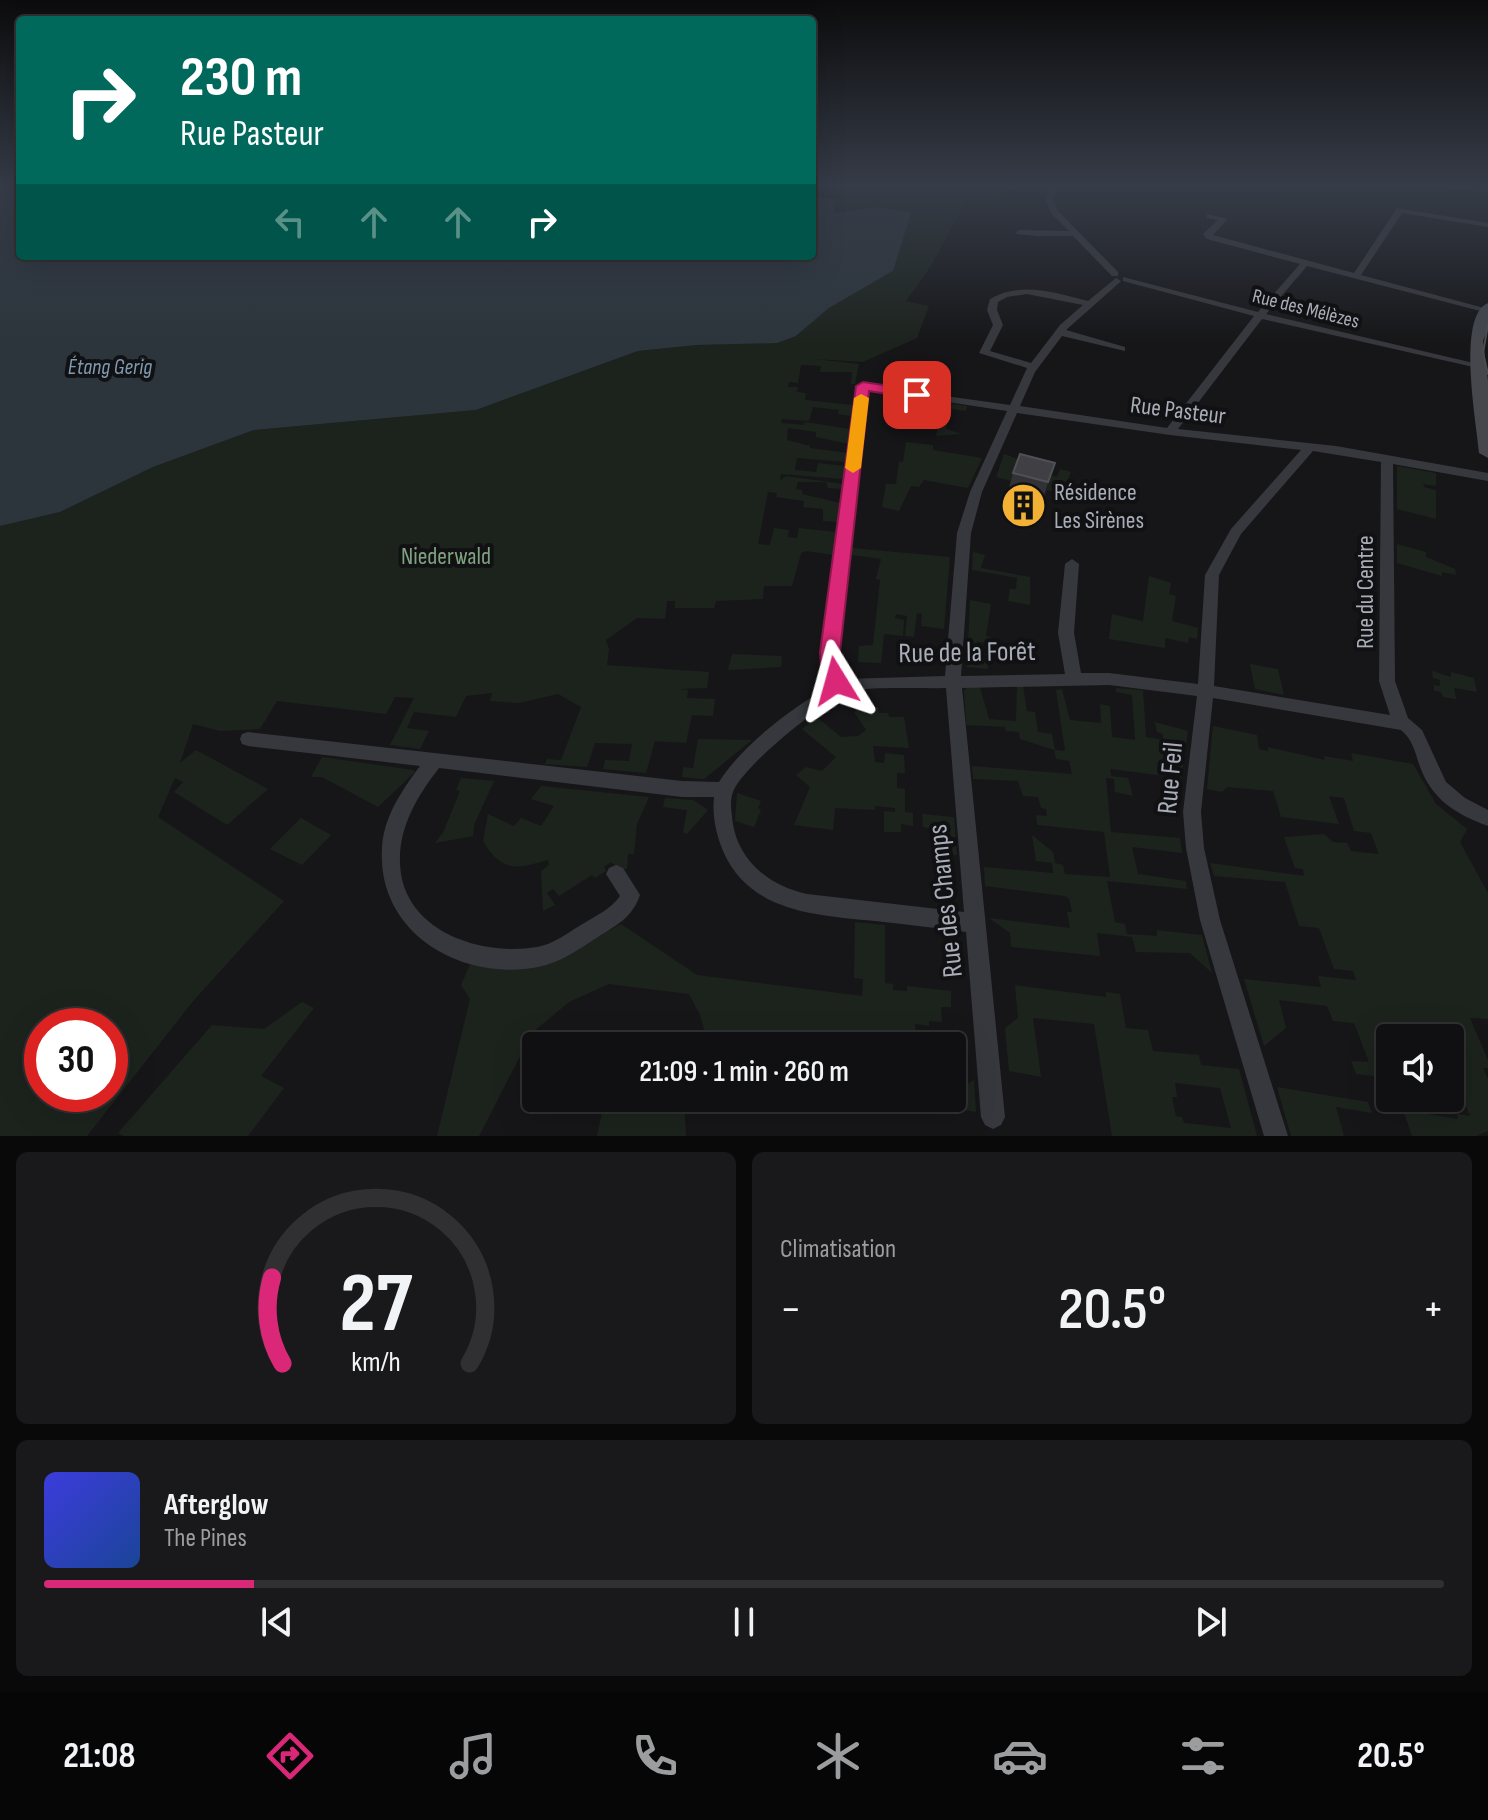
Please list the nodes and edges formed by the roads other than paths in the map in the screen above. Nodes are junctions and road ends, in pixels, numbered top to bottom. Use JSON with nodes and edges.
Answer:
{"nodes":[{"id":1,"x":1080,"y":238,"type":"edge"},
{"id":2,"x":1214,"y":238,"type":"edge"},
{"id":3,"x":1382,"y":238,"type":"edge"},
{"id":4,"x":1306,"y":262,"type":"junction"},
{"id":5,"x":1357,"y":275,"type":"junction"},
{"id":6,"x":1119,"y":278,"type":"junction"},
{"id":7,"x":1090,"y":304,"type":"junction"},
{"id":8,"x":1487,"y":309,"type":"edge"},
{"id":9,"x":1260,"y":315,"type":"junction"},
{"id":10,"x":1060,"y":332,"type":"junction"},
{"id":11,"x":1121,"y":349,"type":"dead end"},
{"id":12,"x":1034,"y":367,"type":"junction"},
{"id":13,"x":1478,"y":367,"type":"junction"},
{"id":14,"x":1014,"y":410,"type":"junction"},
{"id":15,"x":1170,"y":432,"type":"junction"},
{"id":16,"x":1310,"y":447,"type":"junction"},
{"id":17,"x":1488,"y":453,"type":"edge"},
{"id":18,"x":1387,"y":459,"type":"junction"},
{"id":19,"x":1488,"y":477,"type":"edge"},
{"id":20,"x":1072,"y":564,"type":"dead end"},
{"id":21,"x":1074,"y":677,"type":"junction"},
{"id":22,"x":953,"y":680,"type":"junction"},
{"id":23,"x":840,"y":687,"type":"junction"},
{"id":24,"x":1206,"y":690,"type":"junction"},
{"id":25,"x":1401,"y":723,"type":"junction"},
{"id":26,"x":248,"y":739,"type":"dead end"},
{"id":27,"x":434,"y":761,"type":"junction"},
{"id":28,"x":724,"y":790,"type":"junction"},
{"id":29,"x":1488,"y":818,"type":"edge"},
{"id":30,"x":616,"y":874,"type":"dead end"},
{"id":31,"x":976,"y":923,"type":"junction"},
{"id":32,"x":993,"y":1117,"type":"dead end"},
{"id":33,"x":1276,"y":1136,"type":"edge"}],
"edges":[{"from":1,"to":6,"type":"street"},
{"from":2,"to":4,"type":"street"},
{"from":3,"to":5,"type":"street"},
{"from":4,"to":5,"type":"street"},
{"from":4,"to":9,"type":"street"},
{"from":5,"to":8,"type":"street"},
{"from":6,"to":7,"type":"street","name":"Rue des Champs"},
{"from":6,"to":9,"type":"street","name":"Rue des Mélèzes"},
{"from":7,"to":10,"type":"street","name":"Rue des Champs"},
{"from":7,"to":12,"type":"street"},
{"from":8,"to":13,"type":"main road"},
{"from":9,"to":13,"type":"street","name":"Rue des Mélèzes"},
{"from":9,"to":15,"type":"street"},
{"from":10,"to":11,"type":"street"},
{"from":10,"to":12,"type":"street","name":"Rue des Champs"},
{"from":12,"to":14,"type":"street","name":"Rue des Champs"},
{"from":13,"to":17,"type":"main road"},
{"from":14,"to":15,"type":"street","name":"Rue Pasteur"},
{"from":14,"to":22,"type":"street","name":"Rue des Champs"},
{"from":14,"to":23,"type":"street","name":"Rue Pasteur"},
{"from":15,"to":16,"type":"street","name":"Rue Pasteur"},
{"from":16,"to":18,"type":"street","name":"Rue Pasteur"},
{"from":16,"to":24,"type":"street","name":"Rue Feil"},
{"from":18,"to":19,"type":"street","name":"Rue Pasteur"},
{"from":18,"to":25,"type":"street","name":"Rue du Centre"},
{"from":20,"to":21,"type":"street"},
{"from":21,"to":22,"type":"street","name":"Rue de la Forêt"},
{"from":21,"to":24,"type":"street","name":"Rue de la Forêt"},
{"from":22,"to":23,"type":"street","name":"Rue de la Forêt"},
{"from":22,"to":31,"type":"street","name":"Rue des Champs"},
{"from":23,"to":28,"type":"street"},
{"from":24,"to":25,"type":"street","name":"Rue de la Forêt"},
{"from":24,"to":33,"type":"street","name":"Rue Feil"},
{"from":25,"to":29,"type":"street"},
{"from":26,"to":27,"type":"street"},
{"from":27,"to":28,"type":"street"},
{"from":27,"to":30,"type":"street"},
{"from":28,"to":31,"type":"street"},
{"from":31,"to":32,"type":"street","name":"Rue des Champs"}]}
